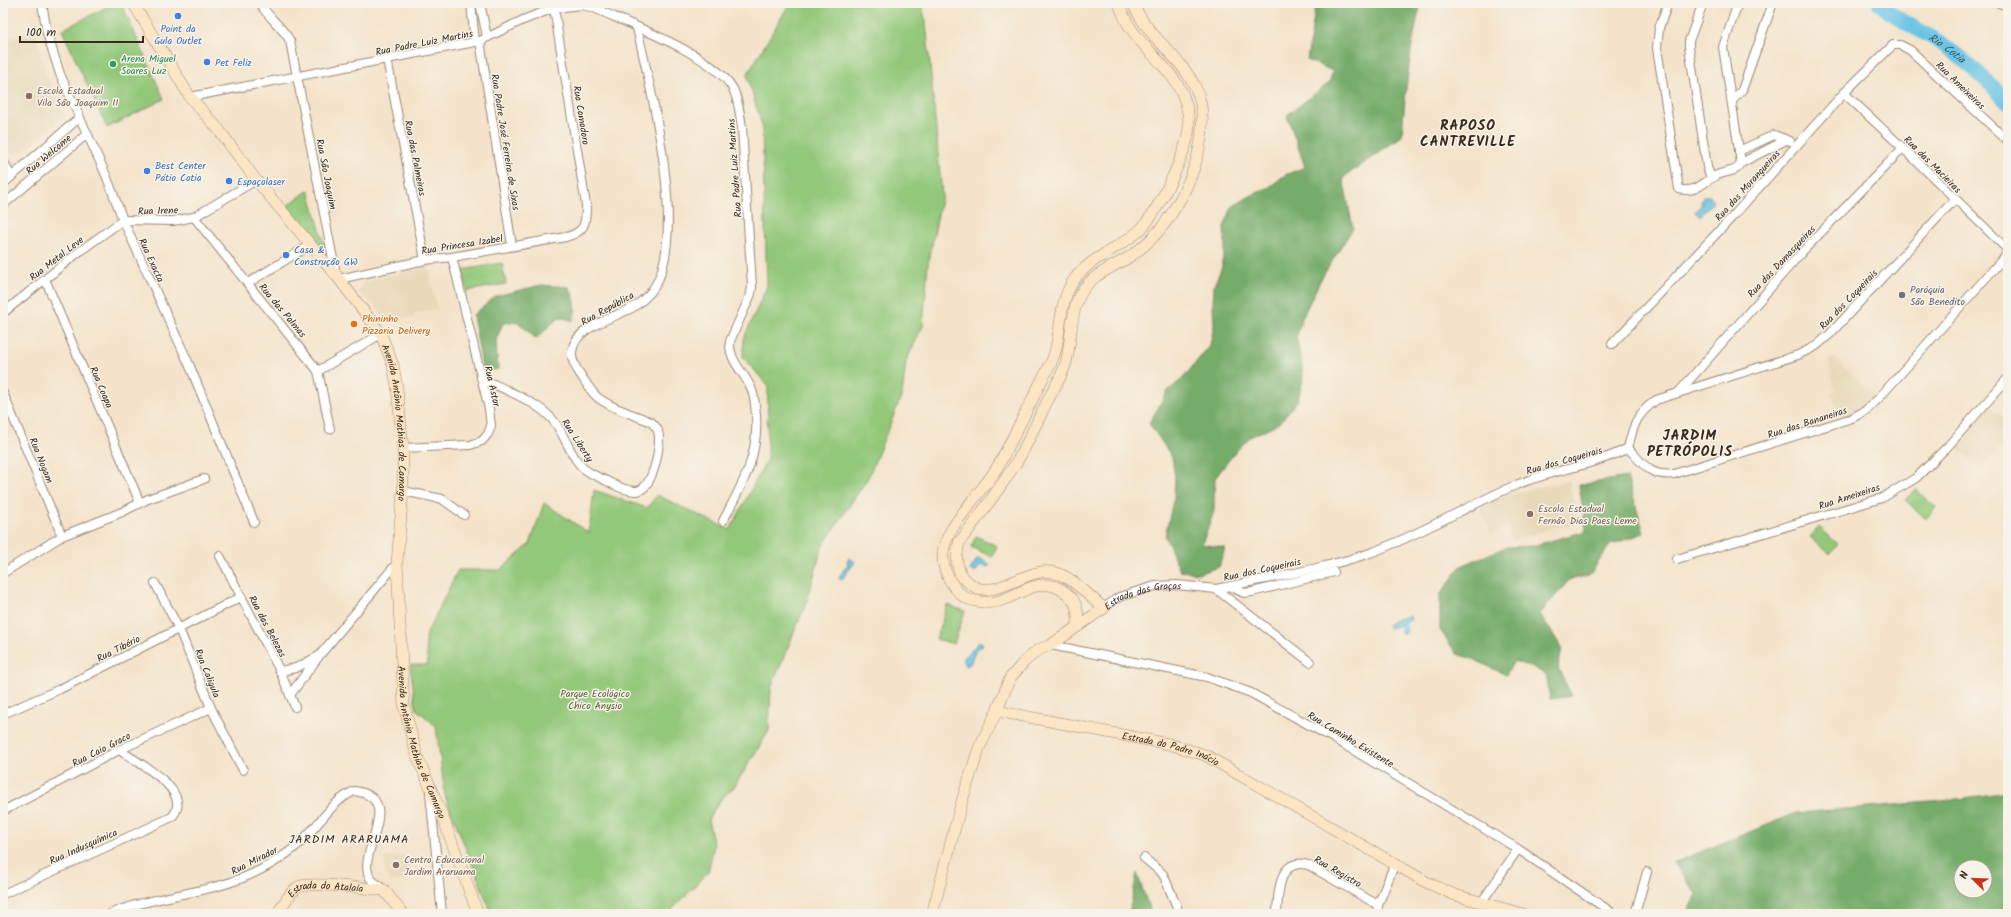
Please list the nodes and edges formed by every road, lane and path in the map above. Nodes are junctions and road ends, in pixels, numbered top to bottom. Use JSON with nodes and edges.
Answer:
{"nodes":[{"id":1,"x":42,"y":3,"type":"edge"},
{"id":2,"x":133,"y":3,"type":"edge"},
{"id":3,"x":260,"y":3,"type":"edge"},
{"id":4,"x":471,"y":3,"type":"edge"},
{"id":5,"x":480,"y":3,"type":"edge"},
{"id":6,"x":1668,"y":3,"type":"edge"},
{"id":7,"x":1703,"y":3,"type":"edge"},
{"id":8,"x":1738,"y":3,"type":"edge"},
{"id":9,"x":1773,"y":3,"type":"edge"},
{"id":10,"x":1999,"y":3,"type":"edge"},
{"id":11,"x":1133,"y":4,"type":"edge"},
{"id":12,"x":2008,"y":6,"type":"edge"},
{"id":13,"x":1120,"y":7,"type":"edge"},
{"id":14,"x":554,"y":8,"type":"junction"},
{"id":15,"x":637,"y":28,"type":"junction"},
{"id":16,"x":481,"y":40,"type":"junction"},
{"id":17,"x":1900,"y":45,"type":"joint"},
{"id":18,"x":388,"y":59,"type":"junction"},
{"id":19,"x":299,"y":77,"type":"junction"},
{"id":20,"x":1844,"y":93,"type":"junction"},
{"id":21,"x":190,"y":96,"type":"junction"},
{"id":22,"x":1732,"y":101,"type":"junction"},
{"id":23,"x":79,"y":118,"type":"junction"},
{"id":24,"x":1189,"y":128,"type":"junction"},
{"id":25,"x":1202,"y":128,"type":"junction"},
{"id":26,"x":87,"y":134,"type":"junction"},
{"id":27,"x":1786,"y":140,"type":"junction"},
{"id":28,"x":2008,"y":141,"type":"edge"},
{"id":29,"x":1756,"y":144,"type":"junction"},
{"id":30,"x":1798,"y":144,"type":"junction"},
{"id":31,"x":1903,"y":148,"type":"junction"},
{"id":32,"x":1739,"y":151,"type":"junction"},
{"id":33,"x":1762,"y":153,"type":"junction"},
{"id":34,"x":3,"y":160,"type":"edge"},
{"id":35,"x":1741,"y":163,"type":"junction"},
{"id":36,"x":11,"y":177,"type":"junction"},
{"id":37,"x":1712,"y":178,"type":"junction"},
{"id":38,"x":256,"y":180,"type":"junction"},
{"id":39,"x":3,"y":184,"type":"edge"},
{"id":40,"x":1954,"y":200,"type":"junction"},
{"id":41,"x":3,"y":205,"type":"edge"},
{"id":42,"x":194,"y":217,"type":"junction"},
{"id":43,"x":123,"y":220,"type":"junction"},
{"id":44,"x":585,"y":225,"type":"joint"},
{"id":45,"x":310,"y":245,"type":"junction"},
{"id":46,"x":512,"y":246,"type":"junction"},
{"id":47,"x":2008,"y":252,"type":"edge"},
{"id":48,"x":452,"y":257,"type":"junction"},
{"id":49,"x":426,"y":260,"type":"junction"},
{"id":50,"x":338,"y":277,"type":"junction"},
{"id":51,"x":45,"y":279,"type":"junction"},
{"id":52,"x":248,"y":283,"type":"junction"},
{"id":53,"x":3,"y":313,"type":"edge"},
{"id":54,"x":381,"y":334,"type":"junction"},
{"id":55,"x":1612,"y":344,"type":"dead end"},
{"id":56,"x":318,"y":371,"type":"junction"},
{"id":57,"x":481,"y":378,"type":"junction"},
{"id":58,"x":1043,"y":378,"type":"junction"},
{"id":59,"x":2008,"y":378,"type":"edge"},
{"id":60,"x":1056,"y":384,"type":"junction"},
{"id":61,"x":3,"y":393,"type":"edge"},
{"id":62,"x":1678,"y":393,"type":"junction"},
{"id":63,"x":330,"y":429,"type":"dead end"},
{"id":64,"x":403,"y":448,"type":"junction"},
{"id":65,"x":1628,"y":448,"type":"junction"},
{"id":66,"x":204,"y":479,"type":"dead end"},
{"id":67,"x":641,"y":490,"type":"joint"},
{"id":68,"x":403,"y":491,"type":"junction"},
{"id":69,"x":140,"y":504,"type":"junction"},
{"id":70,"x":464,"y":515,"type":"dead end"},
{"id":71,"x":723,"y":521,"type":"dead end"},
{"id":72,"x":254,"y":522,"type":"dead end"},
{"id":73,"x":62,"y":536,"type":"junction"},
{"id":74,"x":220,"y":556,"type":"dead end"},
{"id":75,"x":1677,"y":559,"type":"dead end"},
{"id":76,"x":396,"y":563,"type":"junction"},
{"id":77,"x":3,"y":572,"type":"edge"},
{"id":78,"x":1334,"y":572,"type":"dead end"},
{"id":79,"x":155,"y":583,"type":"dead end"},
{"id":80,"x":1230,"y":586,"type":"junction"},
{"id":81,"x":976,"y":588,"type":"junction"},
{"id":82,"x":1216,"y":589,"type":"junction"},
{"id":83,"x":241,"y":597,"type":"junction"},
{"id":84,"x":1092,"y":599,"type":"junction"},
{"id":85,"x":971,"y":600,"type":"junction"},
{"id":86,"x":1104,"y":608,"type":"junction"},
{"id":87,"x":1077,"y":610,"type":"junction"},
{"id":88,"x":1078,"y":626,"type":"junction"},
{"id":89,"x":179,"y":628,"type":"junction"},
{"id":90,"x":1051,"y":645,"type":"junction"},
{"id":91,"x":319,"y":656,"type":"junction"},
{"id":92,"x":1310,"y":662,"type":"dead end"},
{"id":93,"x":280,"y":671,"type":"junction"},
{"id":94,"x":290,"y":695,"type":"junction"},
{"id":95,"x":295,"y":707,"type":"dead end"},
{"id":96,"x":211,"y":708,"type":"junction"},
{"id":97,"x":997,"y":711,"type":"junction"},
{"id":98,"x":3,"y":714,"type":"edge"},
{"id":99,"x":120,"y":750,"type":"junction"},
{"id":100,"x":243,"y":770,"type":"dead end"},
{"id":101,"x":430,"y":789,"type":"junction"},
{"id":102,"x":3,"y":811,"type":"edge"},
{"id":103,"x":1518,"y":849,"type":"junction"},
{"id":104,"x":1144,"y":858,"type":"dead end"},
{"id":105,"x":1395,"y":864,"type":"junction"},
{"id":106,"x":1647,"y":872,"type":"dead end"},
{"id":107,"x":384,"y":890,"type":"junction"},
{"id":108,"x":3,"y":894,"type":"edge"},
{"id":109,"x":1481,"y":903,"type":"junction"},
{"id":110,"x":1378,"y":910,"type":"edge"},
{"id":111,"x":113,"y":913,"type":"edge"},
{"id":112,"x":277,"y":914,"type":"edge"},
{"id":113,"x":403,"y":914,"type":"edge"},
{"id":114,"x":442,"y":914,"type":"edge"},
{"id":115,"x":478,"y":914,"type":"edge"},
{"id":116,"x":932,"y":914,"type":"edge"},
{"id":117,"x":1178,"y":914,"type":"edge"},
{"id":118,"x":1277,"y":914,"type":"edge"},
{"id":119,"x":1523,"y":914,"type":"edge"},
{"id":120,"x":1614,"y":914,"type":"edge"},
{"id":121,"x":1635,"y":914,"type":"edge"}],
"edges":[{"from":1,"to":23,"type":"street","name":"Rua Exacta"},
{"from":2,"to":21,"type":"street","name":"Avenida Antônio Mathias de Camargo"},
{"from":3,"to":19,"type":"street","name":"Rua São Joaquim"},
{"from":4,"to":16,"type":"street"},
{"from":5,"to":16,"type":"street"},
{"from":6,"to":37,"type":"street"},
{"from":7,"to":37,"type":"street"},
{"from":8,"to":22,"type":"street"},
{"from":9,"to":22,"type":"street"},
{"from":10,"to":12,"type":"street"},
{"from":11,"to":13,"type":"street"},
{"from":11,"to":25,"type":"street"},
{"from":13,"to":24,"type":"street"},
{"from":14,"to":15,"type":"street","name":"Rua Padre Luiz Martins"},
{"from":14,"to":16,"type":"street","name":"Rua Padre Luiz Martins"},
{"from":14,"to":44,"type":"street","name":"Rua Comodoro"},
{"from":15,"to":67,"type":"street","name":"Rua República"},
{"from":15,"to":71,"type":"street","name":"Rua Padre Luiz Martins"},
{"from":16,"to":18,"type":"street","name":"Rua Padre Luiz Martins"},
{"from":16,"to":46,"type":"street","name":"Rua Padre José Ferreira de Sixas"},
{"from":17,"to":20,"type":"street","name":"Rua das Morangueiras"},
{"from":17,"to":28,"type":"street","name":"Rua Ameixeiras"},
{"from":18,"to":19,"type":"street","name":"Rua Padre Luiz Martins"},
{"from":18,"to":49,"type":"street","name":"Rua das Palmeiras"},
{"from":19,"to":21,"type":"street","name":"Rua Padre Luiz Martins"},
{"from":19,"to":50,"type":"street","name":"Rua São Joaquim"},
{"from":20,"to":30,"type":"street","name":"Rua das Morangueiras"},
{"from":20,"to":31,"type":"street","name":"Rua das Macieiras"},
{"from":21,"to":38,"type":"street","name":"Avenida Antônio Mathias de Camargo"},
{"from":22,"to":32,"type":"street"},
{"from":23,"to":26,"type":"street","name":"Rua Exacta"},
{"from":23,"to":36,"type":"street","name":"Rua Welcome"},
{"from":24,"to":25,"type":"street"},
{"from":24,"to":58,"type":"street"},
{"from":25,"to":60,"type":"street"},
{"from":26,"to":41,"type":"street","name":"Rua Welcome"},
{"from":26,"to":43,"type":"street","name":"Rua Exacta"},
{"from":27,"to":29,"type":"street"},
{"from":27,"to":30,"type":"street"},
{"from":27,"to":33,"type":"street"},
{"from":29,"to":32,"type":"street"},
{"from":29,"to":33,"type":"street"},
{"from":30,"to":55,"type":"street","name":"Rua das Morangueiras"},
{"from":31,"to":40,"type":"street","name":"Rua das Macieiras"},
{"from":31,"to":62,"type":"street","name":"Rua das Damasqueiras"},
{"from":32,"to":35,"type":"street"},
{"from":33,"to":35,"type":"street"},
{"from":34,"to":36,"type":"street"},
{"from":35,"to":37,"type":"street"},
{"from":36,"to":39,"type":"street","name":"Rua Welcome"},
{"from":38,"to":42,"type":"street","name":"Rua Irene"},
{"from":38,"to":45,"type":"street","name":"Avenida Antônio Mathias de Camargo"},
{"from":40,"to":47,"type":"street","name":"Rua das Macieiras"},
{"from":40,"to":62,"type":"street","name":"Rua dos Coqueirais"},
{"from":42,"to":43,"type":"street","name":"Rua Irene"},
{"from":42,"to":52,"type":"street","name":"Rua das Palmas"},
{"from":43,"to":51,"type":"street","name":"Rua Metal Leve"},
{"from":43,"to":72,"type":"street","name":"Rua Exacta"},
{"from":44,"to":46,"type":"street","name":"Rua Princesa Izabel"},
{"from":45,"to":50,"type":"street","name":"Avenida Antônio Mathias de Camargo"},
{"from":45,"to":52,"type":"street"},
{"from":46,"to":48,"type":"street","name":"Rua Princesa Izabel"},
{"from":47,"to":65,"type":"street","name":"Rua das Bananeiras"},
{"from":48,"to":49,"type":"street","name":"Rua Princesa Izabel"},
{"from":48,"to":57,"type":"street","name":"Rua Astor"},
{"from":49,"to":50,"type":"street","name":"Rua Princesa Izabel"},
{"from":50,"to":54,"type":"street","name":"Avenida Antônio Mathias de Camargo"},
{"from":51,"to":53,"type":"street","name":"Rua Metal Leve"},
{"from":51,"to":69,"type":"street","name":"Rua Coapa"},
{"from":52,"to":56,"type":"street","name":"Rua das Palmas"},
{"from":54,"to":56,"type":"street"},
{"from":54,"to":64,"type":"street","name":"Avenida Antônio Mathias de Camargo"},
{"from":56,"to":63,"type":"street","name":"Rua das Palmas"},
{"from":57,"to":64,"type":"street","name":"Rua Astor"},
{"from":57,"to":67,"type":"street","name":"Rua Liberty"},
{"from":58,"to":60,"type":"street"},
{"from":58,"to":85,"type":"street"},
{"from":59,"to":75,"type":"street","name":"Rua Ameixeiras"},
{"from":60,"to":81,"type":"street"},
{"from":61,"to":73,"type":"street","name":"Rua Nogam"},
{"from":62,"to":65,"type":"street","name":"Rua dos Coqueirais"},
{"from":64,"to":68,"type":"street","name":"Avenida Antônio Mathias de Camargo"},
{"from":65,"to":80,"type":"street","name":"Rua dos Coqueirais"},
{"from":66,"to":69,"type":"street"},
{"from":68,"to":70,"type":"street"},
{"from":68,"to":76,"type":"street","name":"Avenida Antônio Mathias de Camargo"},
{"from":69,"to":73,"type":"street"},
{"from":73,"to":77,"type":"street"},
{"from":74,"to":83,"type":"street","name":"Rua das Belezas"},
{"from":76,"to":91,"type":"street"},
{"from":76,"to":101,"type":"street","name":"Avenida Antônio Mathias de Camargo"},
{"from":78,"to":80,"type":"street"},
{"from":79,"to":89,"type":"street","name":"Rua Caligula"},
{"from":80,"to":82,"type":"street","name":"Rua dos Coqueirais"},
{"from":81,"to":84,"type":"street"},
{"from":81,"to":85,"type":"street"},
{"from":82,"to":86,"type":"street","name":"Estrada das Graças"},
{"from":82,"to":92,"type":"street"},
{"from":83,"to":89,"type":"street","name":"Rua Tibério"},
{"from":83,"to":93,"type":"street","name":"Rua das Belezas"},
{"from":84,"to":86,"type":"street"},
{"from":84,"to":87,"type":"street"},
{"from":85,"to":87,"type":"street"},
{"from":86,"to":88,"type":"street","name":"Estrada das Graças"},
{"from":87,"to":88,"type":"street"},
{"from":88,"to":90,"type":"street","name":"Estrada das Graças"},
{"from":89,"to":96,"type":"street","name":"Rua Caligula"},
{"from":89,"to":98,"type":"street","name":"Rua Tibério"},
{"from":90,"to":97,"type":"street","name":"Estrada das Graças"},
{"from":90,"to":103,"type":"street","name":"Rua Caminho Existente"},
{"from":91,"to":93,"type":"street"},
{"from":91,"to":94,"type":"street"},
{"from":93,"to":94,"type":"street","name":"Rua das Belezas"},
{"from":94,"to":95,"type":"street","name":"Rua das Belezas"},
{"from":96,"to":99,"type":"street","name":"Rua Caio Graco"},
{"from":96,"to":100,"type":"street","name":"Rua Caligula"},
{"from":97,"to":105,"type":"street","name":"Estrada do Padre Inácio"},
{"from":97,"to":116,"type":"street"},
{"from":99,"to":102,"type":"street","name":"Rua Caio Graco"},
{"from":99,"to":108,"type":"street","name":"Rua Indusquímica"},
{"from":101,"to":114,"type":"street"},
{"from":101,"to":115,"type":"street","name":"Avenida Antônio Mathias de Camargo"},
{"from":103,"to":109,"type":"street"},
{"from":103,"to":120,"type":"street","name":"Rua Caminho Existente"},
{"from":104,"to":117,"type":"street"},
{"from":105,"to":109,"type":"street","name":"Estrada do Padre Inácio"},
{"from":105,"to":110,"type":"street"},
{"from":106,"to":121,"type":"street"},
{"from":107,"to":111,"type":"street","name":"Rua Mirador"},
{"from":107,"to":112,"type":"street","name":"Estrada do Atalaia"},
{"from":107,"to":113,"type":"street"},
{"from":109,"to":119,"type":"street","name":"Estrada do Padre Inácio"},
{"from":110,"to":118,"type":"street","name":"Rua Registro"}]}
